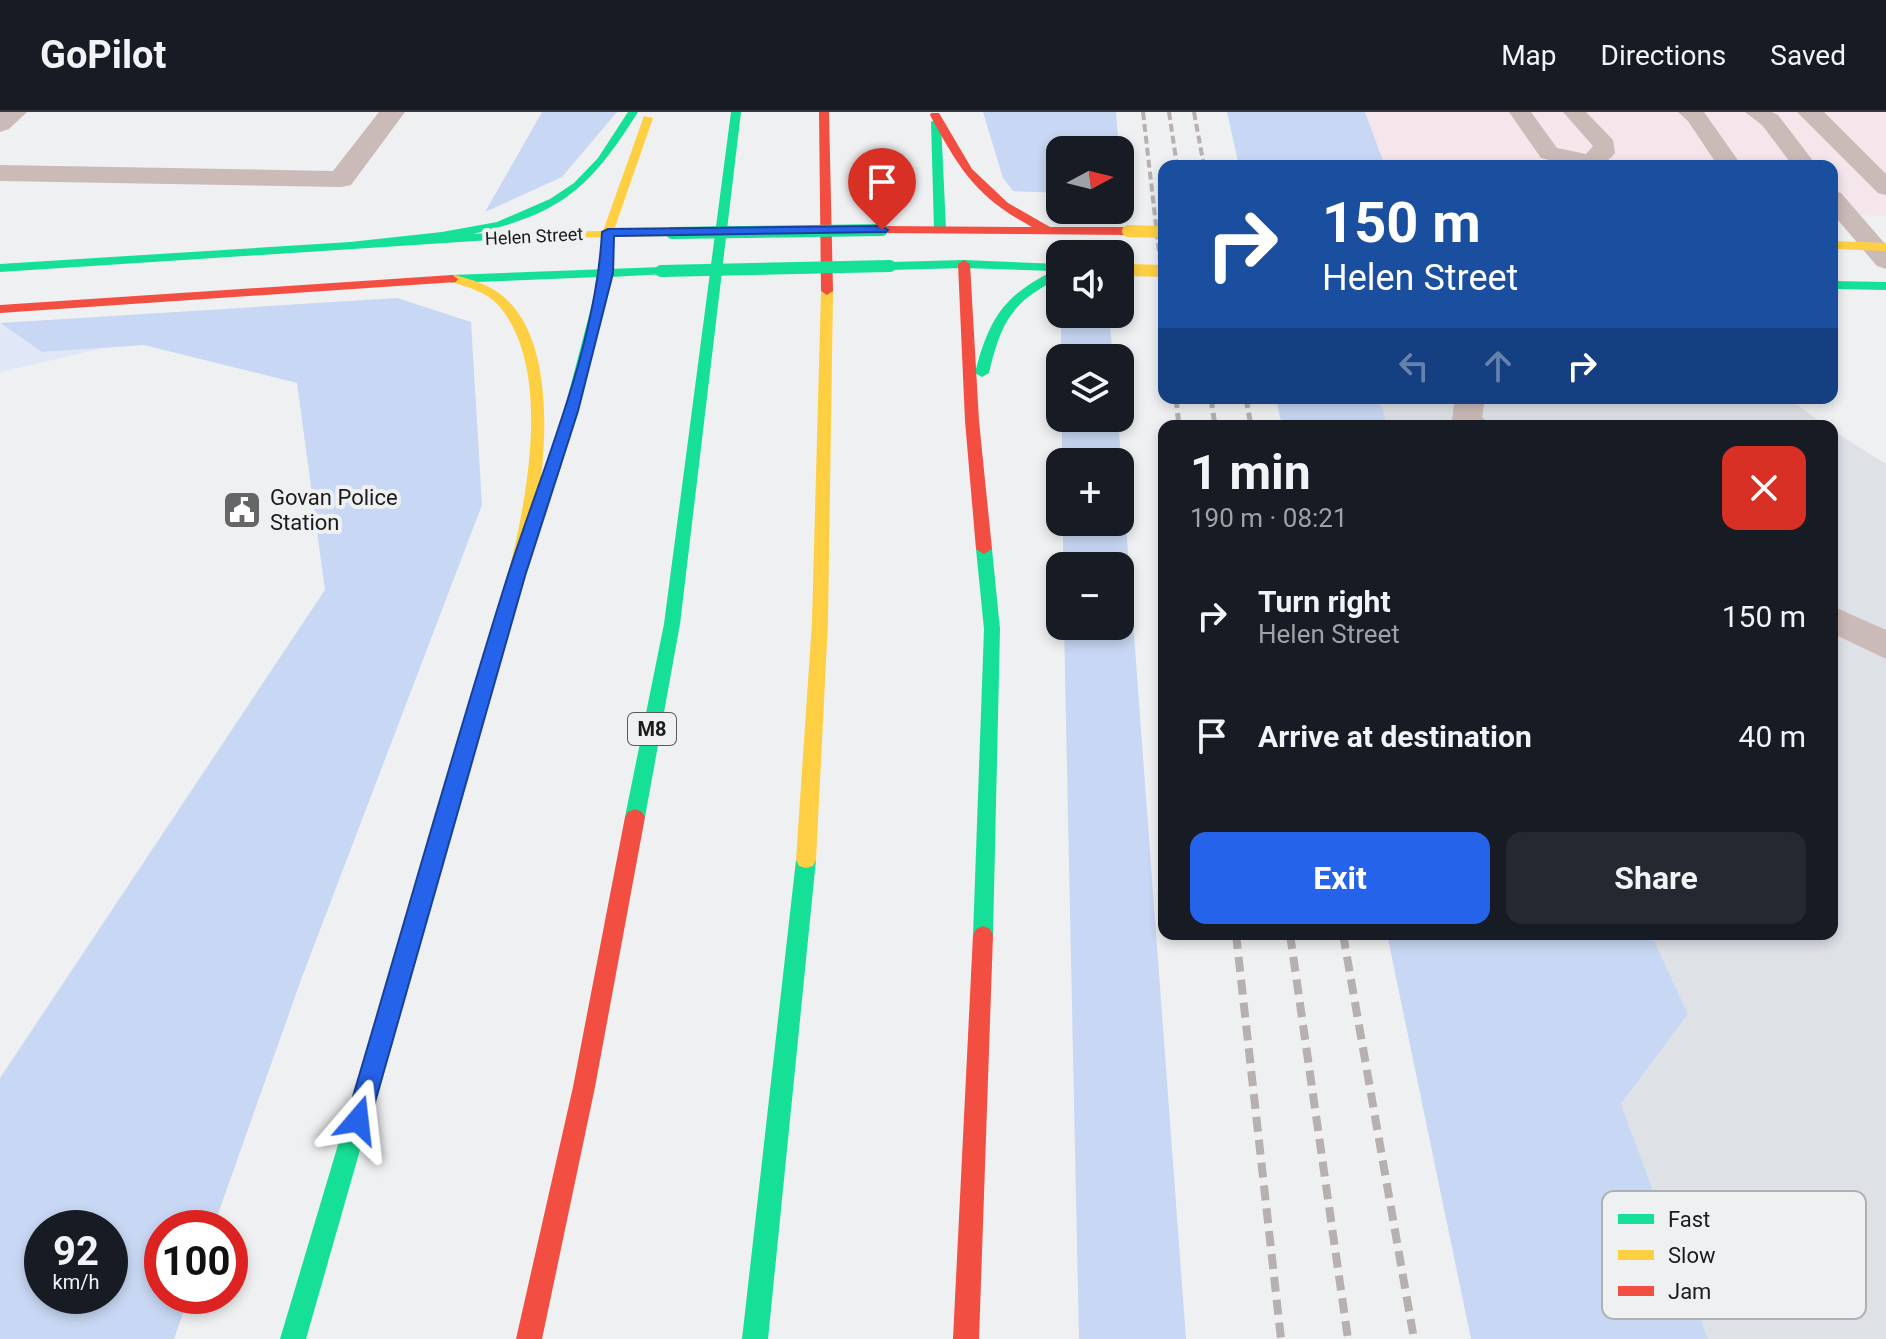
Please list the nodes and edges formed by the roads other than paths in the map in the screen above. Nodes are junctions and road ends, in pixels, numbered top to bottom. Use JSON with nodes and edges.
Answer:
{"nodes":[{"id":1,"x":14,"y":112,"type":"edge"},
{"id":2,"x":392,"y":112,"type":"edge"},
{"id":3,"x":633,"y":112,"type":"edge"},
{"id":4,"x":650,"y":112,"type":"edge"},
{"id":5,"x":736,"y":112,"type":"edge"},
{"id":6,"x":824,"y":112,"type":"edge"},
{"id":7,"x":1520,"y":112,"type":"edge"},
{"id":8,"x":1545,"y":112,"type":"edge"},
{"id":9,"x":1574,"y":112,"type":"edge"},
{"id":10,"x":1689,"y":112,"type":"edge"},
{"id":11,"x":1756,"y":112,"type":"edge"},
{"id":12,"x":935,"y":113,"type":"edge"},
{"id":13,"x":1812,"y":113,"type":"edge"},
{"id":14,"x":0,"y":124,"type":"edge"},
{"id":15,"x":1604,"y":153,"type":"junction"},
{"id":16,"x":1580,"y":160,"type":"edge"},
{"id":17,"x":1592,"y":160,"type":"edge"},
{"id":18,"x":1726,"y":160,"type":"edge"},
{"id":19,"x":1800,"y":160,"type":"edge"},
{"id":20,"x":0,"y":173,"type":"edge"},
{"id":21,"x":1886,"y":188,"type":"edge"},
{"id":22,"x":1838,"y":204,"type":"edge"},
{"id":23,"x":940,"y":229,"type":"junction"},
{"id":24,"x":1045,"y":229,"type":"junction"},
{"id":25,"x":608,"y":232,"type":"junction"},
{"id":26,"x":1158,"y":232,"type":"edge"},
{"id":27,"x":355,"y":244,"type":"junction"},
{"id":28,"x":1838,"y":246,"type":"edge"},
{"id":29,"x":1882,"y":251,"type":"edge"},
{"id":30,"x":964,"y":264,"type":"junction"},
{"id":31,"x":0,"y":268,"type":"edge"},
{"id":32,"x":1046,"y":269,"type":"edge"},
{"id":33,"x":1134,"y":270,"type":"edge"},
{"id":34,"x":1158,"y":271,"type":"edge"},
{"id":35,"x":606,"y":273,"type":"junction"},
{"id":36,"x":1046,"y":277,"type":"edge"},
{"id":37,"x":455,"y":279,"type":"junction"},
{"id":38,"x":1838,"y":285,"type":"edge"},
{"id":39,"x":1886,"y":286,"type":"edge"},
{"id":40,"x":0,"y":309,"type":"edge"},
{"id":41,"x":972,"y":421,"type":"junction"},
{"id":42,"x":516,"y":576,"type":"junction"},
{"id":43,"x":1838,"y":621,"type":"edge"},
{"id":44,"x":1886,"y":646,"type":"edge"},
{"id":45,"x":293,"y":1339,"type":"edge"},
{"id":46,"x":529,"y":1339,"type":"edge"},
{"id":47,"x":755,"y":1339,"type":"edge"},
{"id":48,"x":966,"y":1339,"type":"edge"}],
"edges":[{"from":1,"to":14,"type":"street"},
{"from":2,"to":20,"type":"street"},
{"from":3,"to":27,"type":"main road"},
{"from":4,"to":25,"type":"main road"},
{"from":5,"to":46,"type":"main road","number":"M8"},
{"from":6,"to":47,"type":"main road"},
{"from":7,"to":16,"type":"lane"},
{"from":8,"to":15,"type":"lane"},
{"from":9,"to":15,"type":"lane"},
{"from":10,"to":18,"type":"lane"},
{"from":11,"to":19,"type":"lane"},
{"from":12,"to":23,"type":"main road"},
{"from":12,"to":24,"type":"main road"},
{"from":13,"to":21,"type":"lane"},
{"from":15,"to":17,"type":"lane"},
{"from":22,"to":29,"type":"lane"},
{"from":23,"to":24,"type":"main road","name":"Helen Street"},
{"from":23,"to":25,"type":"main road","name":"Helen Street","bridge":true},
{"from":23,"to":30,"type":"main road"},
{"from":24,"to":26,"type":"main road","name":"Helen Street","bridge":true},
{"from":25,"to":27,"type":"main road","name":"Helen Street"},
{"from":25,"to":35,"type":"main road"},
{"from":27,"to":31,"type":"main road","name":"Helen Street"},
{"from":28,"to":29,"type":"main road"},
{"from":30,"to":32,"type":"main road","name":"Helen Street"},
{"from":30,"to":35,"type":"main road","name":"Helen Street","bridge":true},
{"from":30,"to":41,"type":"main road"},
{"from":33,"to":34,"type":"main road","bridge":true},
{"from":35,"to":37,"type":"main road","name":"Helen Street"},
{"from":35,"to":42,"type":"main road"},
{"from":36,"to":41,"type":"main road"},
{"from":37,"to":40,"type":"main road","name":"Helen Street"},
{"from":37,"to":42,"type":"main road"},
{"from":38,"to":39,"type":"main road"},
{"from":41,"to":48,"type":"main road"},
{"from":42,"to":45,"type":"main road"},
{"from":43,"to":44,"type":"lane"}]}
